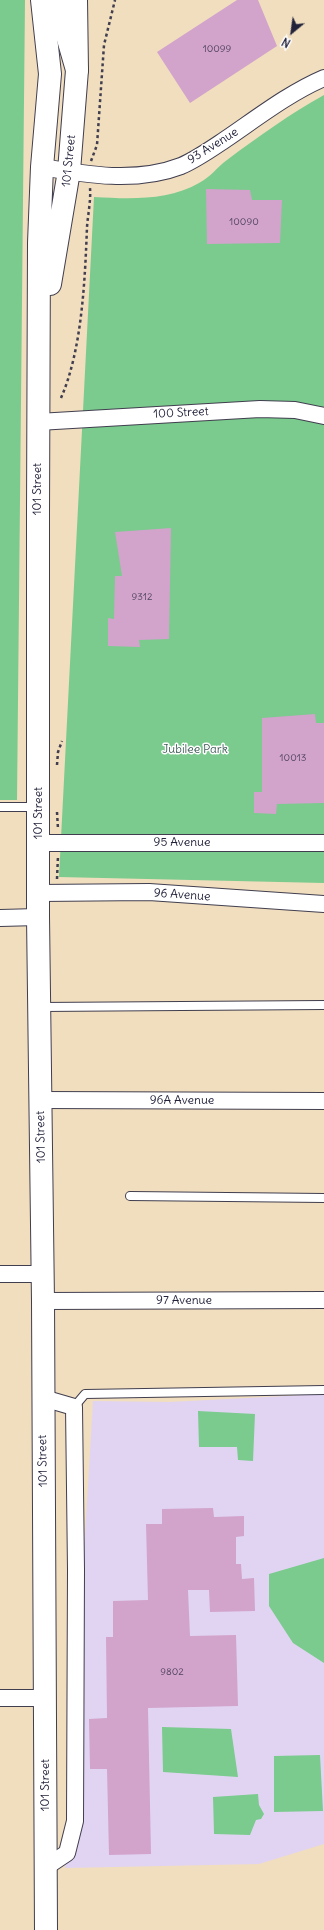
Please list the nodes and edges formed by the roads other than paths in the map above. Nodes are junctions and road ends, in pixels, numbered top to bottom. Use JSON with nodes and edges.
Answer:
{"nodes":[{"id":1,"x":42,"y":0,"type":"edge"},
{"id":2,"x":61,"y":0,"type":"edge"},
{"id":3,"x":76,"y":0,"type":"edge"},
{"id":4,"x":76,"y":70,"type":"junction"},
{"id":5,"x":324,"y":78,"type":"edge"},
{"id":6,"x":42,"y":167,"type":"junction"},
{"id":7,"x":69,"y":171,"type":"junction"},
{"id":8,"x":40,"y":344,"type":"junction"},
{"id":9,"x":324,"y":416,"type":"edge"},
{"id":10,"x":38,"y":422,"type":"junction"},
{"id":11,"x":0,"y":808,"type":"edge"},
{"id":12,"x":48,"y":808,"type":"junction"},
{"id":13,"x":49,"y":843,"type":"junction"},
{"id":14,"x":324,"y":843,"type":"edge"},
{"id":15,"x":47,"y":893,"type":"junction"},
{"id":16,"x":324,"y":904,"type":"edge"},
{"id":17,"x":38,"y":917,"type":"junction"},
{"id":18,"x":0,"y":918,"type":"edge"},
{"id":19,"x":324,"y":1005,"type":"edge"},
{"id":20,"x":39,"y":1007,"type":"junction"},
{"id":21,"x":41,"y":1100,"type":"junction"},
{"id":22,"x":324,"y":1102,"type":"edge"},
{"id":23,"x":130,"y":1196,"type":"dead end"},
{"id":24,"x":324,"y":1198,"type":"edge"},
{"id":25,"x":0,"y":1274,"type":"edge"},
{"id":26,"x":43,"y":1274,"type":"junction"},
{"id":27,"x":324,"y":1300,"type":"edge"},
{"id":28,"x":43,"y":1301,"type":"junction"},
{"id":29,"x":324,"y":1390,"type":"edge"},
{"id":30,"x":43,"y":1398,"type":"junction"},
{"id":31,"x":74,"y":1407,"type":"junction"},
{"id":32,"x":0,"y":1698,"type":"edge"},
{"id":33,"x":46,"y":1698,"type":"junction"},
{"id":34,"x":46,"y":1867,"type":"junction"},
{"id":35,"x":46,"y":1930,"type":"edge"}],
"edges":[{"from":1,"to":6,"type":"street","name":"101 Street"},
{"from":2,"to":4,"type":"street"},
{"from":3,"to":4,"type":"street","name":"101 Street"},
{"from":4,"to":7,"type":"street","name":"101 Street"},
{"from":5,"to":7,"type":"street","name":"93 Avenue"},
{"from":6,"to":7,"type":"street","name":"93 Avenue"},
{"from":6,"to":8,"type":"street","name":"101 Street"},
{"from":7,"to":8,"type":"street","name":"101 Street"},
{"from":8,"to":10,"type":"street","name":"101 Street"},
{"from":9,"to":10,"type":"street","name":"100 Street"},
{"from":10,"to":12,"type":"street","name":"101 Street"},
{"from":11,"to":12,"type":"lane"},
{"from":12,"to":13,"type":"street","name":"101 Street"},
{"from":13,"to":14,"type":"street","name":"95 Avenue"},
{"from":13,"to":15,"type":"street","name":"101 Street"},
{"from":15,"to":16,"type":"street","name":"96 Avenue"},
{"from":15,"to":17,"type":"street","name":"101 Street"},
{"from":17,"to":18,"type":"street"},
{"from":17,"to":20,"type":"street","name":"101 Street"},
{"from":19,"to":20,"type":"lane"},
{"from":20,"to":21,"type":"street","name":"101 Street"},
{"from":21,"to":22,"type":"street","name":"96A Avenue"},
{"from":21,"to":26,"type":"street","name":"101 Street"},
{"from":23,"to":24,"type":"lane"},
{"from":25,"to":26,"type":"street"},
{"from":26,"to":28,"type":"street","name":"101 Street"},
{"from":27,"to":28,"type":"street","name":"97 Avenue"},
{"from":28,"to":30,"type":"street","name":"101 Street"},
{"from":29,"to":31,"type":"lane"},
{"from":30,"to":31,"type":"street"},
{"from":30,"to":33,"type":"street","name":"101 Street"},
{"from":31,"to":34,"type":"street"},
{"from":32,"to":33,"type":"street"},
{"from":33,"to":34,"type":"street","name":"101 Street"},
{"from":34,"to":35,"type":"street","name":"101 Street"}]}
